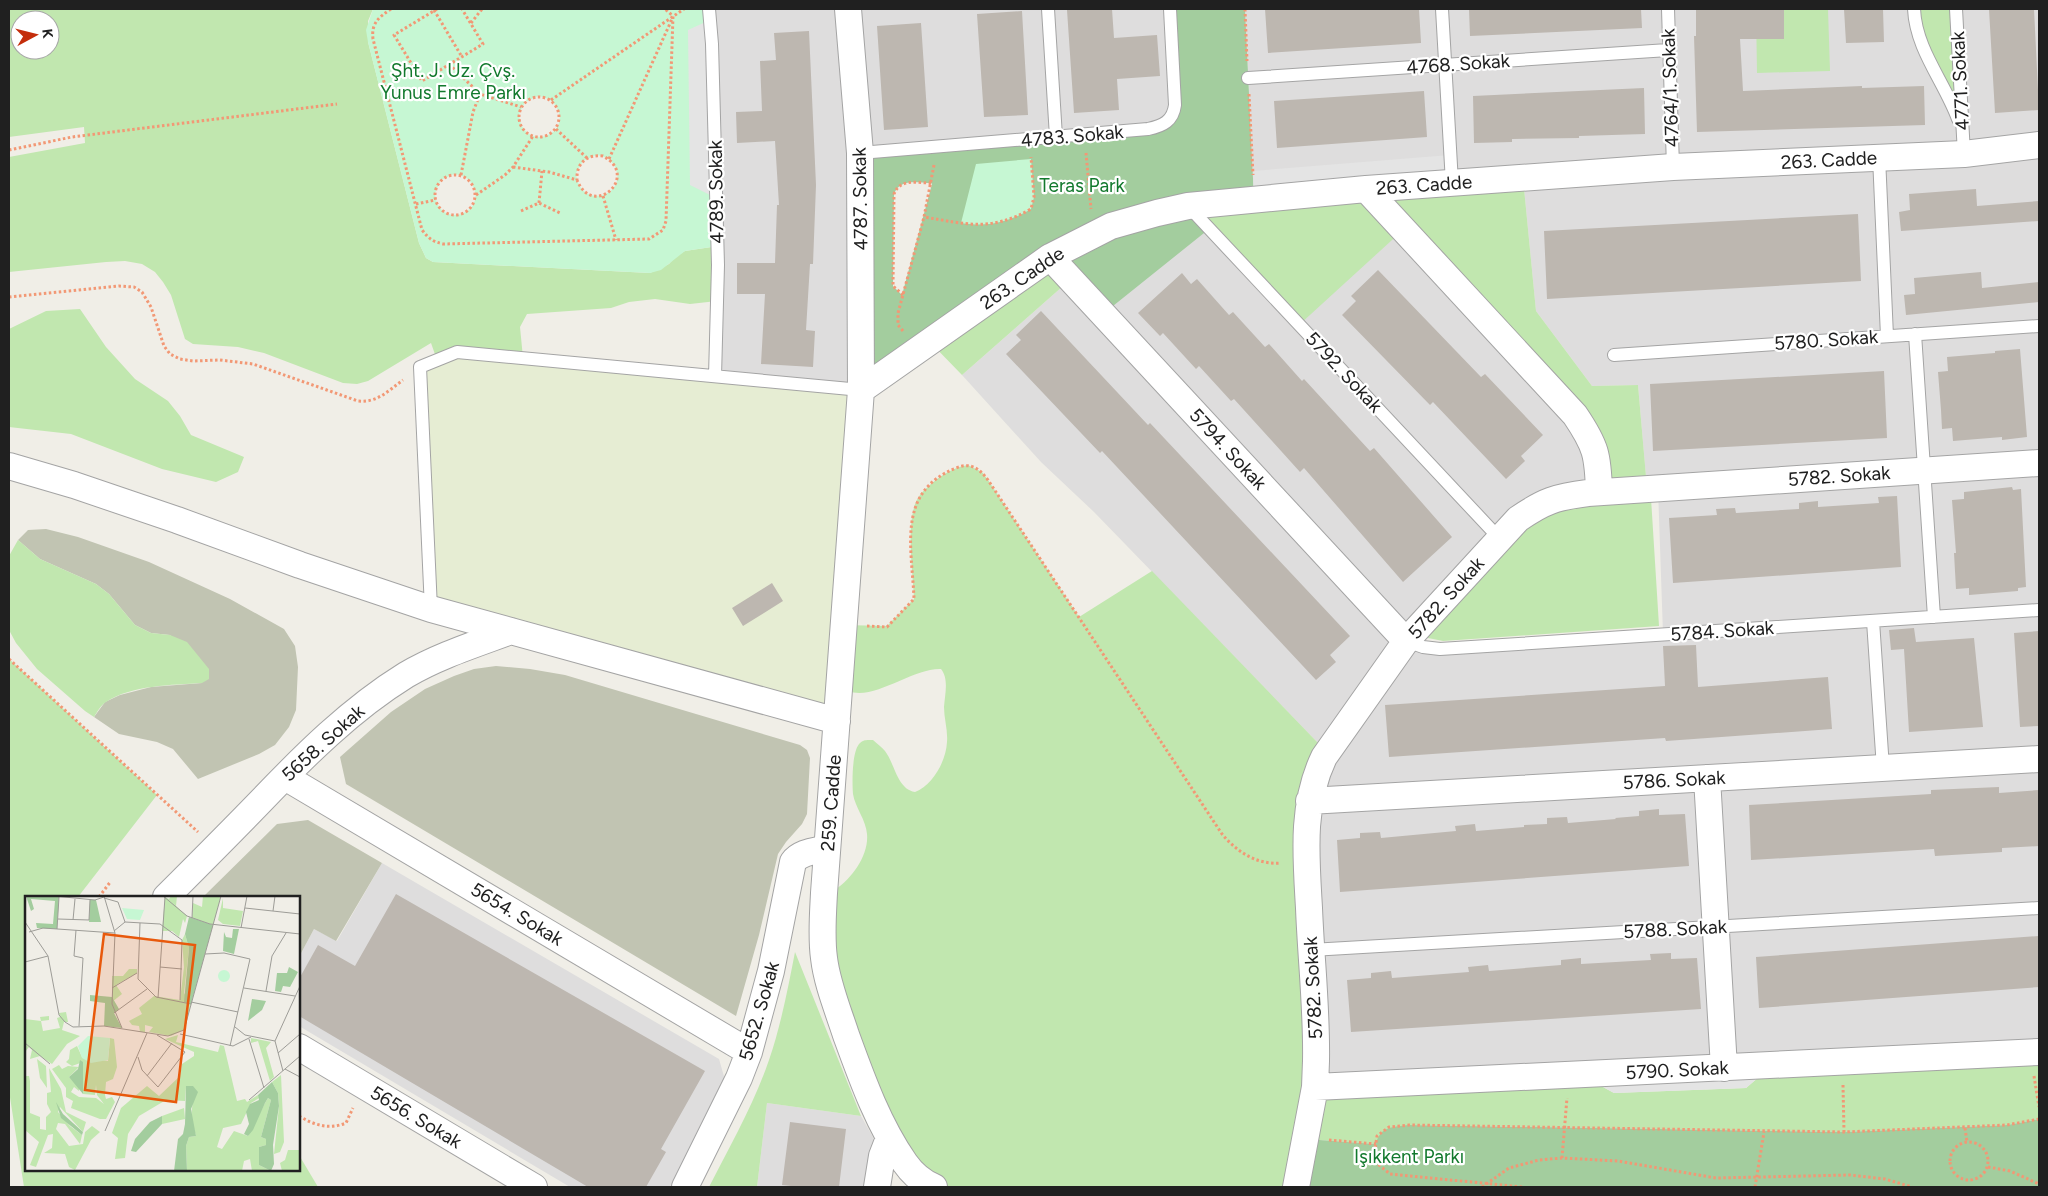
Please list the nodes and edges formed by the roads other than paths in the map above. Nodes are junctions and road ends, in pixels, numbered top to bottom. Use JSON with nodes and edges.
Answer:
{"nodes":[{"id":1,"x":709,"y":9,"type":"edge"},
{"id":2,"x":848,"y":9,"type":"edge"},
{"id":3,"x":1048,"y":9,"type":"edge"},
{"id":4,"x":1170,"y":9,"type":"edge"},
{"id":5,"x":1442,"y":9,"type":"edge"},
{"id":6,"x":1668,"y":9,"type":"edge"},
{"id":7,"x":1914,"y":9,"type":"edge"},
{"id":8,"x":1956,"y":9,"type":"edge"},
{"id":9,"x":1668,"y":50,"type":"junction"},
{"id":10,"x":1445,"y":64,"type":"junction"},
{"id":11,"x":1248,"y":78,"type":"road end"},
{"id":12,"x":1056,"y":137,"type":"junction"},
{"id":13,"x":1963,"y":142,"type":"junction"},
{"id":14,"x":2039,"y":145,"type":"edge"},
{"id":15,"x":860,"y":153,"type":"junction"},
{"id":16,"x":1879,"y":157,"type":"junction"},
{"id":17,"x":1673,"y":167,"type":"junction"},
{"id":18,"x":1452,"y":183,"type":"junction"},
{"id":19,"x":1366,"y":189,"type":"junction"},
{"id":20,"x":1188,"y":206,"type":"junction"},
{"id":21,"x":1050,"y":257,"type":"junction"},
{"id":22,"x":2039,"y":326,"type":"edge"},
{"id":23,"x":1915,"y":334,"type":"junction"},
{"id":24,"x":1887,"y":336,"type":"junction"},
{"id":25,"x":1614,"y":354,"type":"dead end"},
{"id":26,"x":715,"y":376,"type":"junction"},
{"id":27,"x":861,"y":390,"type":"junction"},
{"id":28,"x":2039,"y":464,"type":"edge"},
{"id":29,"x":9,"y":466,"type":"edge"},
{"id":30,"x":1923,"y":471,"type":"junction"},
{"id":31,"x":1599,"y":492,"type":"junction"},
{"id":32,"x":1500,"y":539,"type":"junction"},
{"id":33,"x":431,"y":609,"type":"junction"},
{"id":34,"x":2039,"y":610,"type":"edge"},
{"id":35,"x":1934,"y":617,"type":"junction"},
{"id":36,"x":1873,"y":621,"type":"junction"},
{"id":37,"x":511,"y":631,"type":"junction"},
{"id":38,"x":1406,"y":641,"type":"junction"},
{"id":39,"x":837,"y":721,"type":"junction"},
{"id":40,"x":2039,"y":759,"type":"edge"},
{"id":41,"x":1883,"y":768,"type":"junction"},
{"id":42,"x":284,"y":777,"type":"junction"},
{"id":43,"x":1707,"y":778,"type":"junction"},
{"id":44,"x":1309,"y":801,"type":"junction"},
{"id":45,"x":827,"y":848,"type":"junction"},
{"id":46,"x":167,"y":896,"type":"edge"},
{"id":47,"x":2039,"y":908,"type":"edge"},
{"id":48,"x":1717,"y":926,"type":"junction"},
{"id":49,"x":1311,"y":950,"type":"junction"},
{"id":50,"x":300,"y":1048,"type":"edge"},
{"id":51,"x":748,"y":1052,"type":"junction"},
{"id":52,"x":2035,"y":1052,"type":"edge"},
{"id":53,"x":1724,"y":1068,"type":"junction"},
{"id":54,"x":1315,"y":1087,"type":"junction"},
{"id":55,"x":889,"y":1138,"type":"junction"},
{"id":56,"x":534,"y":1187,"type":"edge"},
{"id":57,"x":685,"y":1187,"type":"edge"},
{"id":58,"x":877,"y":1187,"type":"edge"},
{"id":59,"x":934,"y":1187,"type":"edge"},
{"id":60,"x":1296,"y":1187,"type":"edge"}],
"edges":[{"from":1,"to":26,"type":"lane","name":"4789. Sokak"},
{"from":2,"to":15,"type":"street","name":"4787. Sokak"},
{"from":3,"to":12,"type":"lane"},
{"from":4,"to":12,"type":"lane","name":"4783. Sokak"},
{"from":5,"to":10,"type":"lane"},
{"from":6,"to":9,"type":"lane","name":"4764/1. Sokak"},
{"from":7,"to":13,"type":"lane"},
{"from":8,"to":13,"type":"lane","name":"4771. Sokak"},
{"from":9,"to":10,"type":"lane","name":"4768. Sokak"},
{"from":9,"to":17,"type":"lane","name":"4764/1. Sokak"},
{"from":10,"to":11,"type":"lane","name":"4768. Sokak"},
{"from":10,"to":18,"type":"lane"},
{"from":12,"to":15,"type":"lane","name":"4783. Sokak"},
{"from":13,"to":14,"type":"street","name":"263. Cadde"},
{"from":13,"to":16,"type":"street","name":"263. Cadde"},
{"from":15,"to":27,"type":"street","name":"4787. Sokak"},
{"from":16,"to":17,"type":"street","name":"263. Cadde"},
{"from":16,"to":24,"type":"lane"},
{"from":17,"to":18,"type":"street","name":"263. Cadde"},
{"from":18,"to":19,"type":"street","name":"263. Cadde"},
{"from":19,"to":20,"type":"street","name":"263. Cadde"},
{"from":19,"to":31,"type":"street"},
{"from":20,"to":21,"type":"street","name":"263. Cadde"},
{"from":20,"to":32,"type":"lane","name":"5792. Sokak"},
{"from":21,"to":27,"type":"street","name":"263. Cadde"},
{"from":21,"to":38,"type":"street","name":"5794. Sokak"},
{"from":22,"to":23,"type":"lane","name":"5780. Sokak"},
{"from":23,"to":24,"type":"lane","name":"5780. Sokak"},
{"from":23,"to":30,"type":"lane"},
{"from":24,"to":25,"type":"lane","name":"5780. Sokak"},
{"from":26,"to":27,"type":"lane"},
{"from":26,"to":33,"type":"lane"},
{"from":27,"to":39,"type":"street","name":"259. Cadde"},
{"from":28,"to":30,"type":"street","name":"5782. Sokak"},
{"from":29,"to":33,"type":"street"},
{"from":30,"to":31,"type":"street","name":"5782. Sokak"},
{"from":30,"to":35,"type":"lane"},
{"from":31,"to":32,"type":"street","name":"5782. Sokak"},
{"from":32,"to":38,"type":"street","name":"5782. Sokak"},
{"from":33,"to":37,"type":"street"},
{"from":34,"to":35,"type":"lane","name":"5784. Sokak"},
{"from":35,"to":36,"type":"lane","name":"5784. Sokak"},
{"from":36,"to":38,"type":"lane","name":"5784. Sokak"},
{"from":36,"to":41,"type":"lane"},
{"from":37,"to":39,"type":"street"},
{"from":37,"to":42,"type":"street","name":"5658. Sokak"},
{"from":38,"to":44,"type":"street","name":"5782. Sokak"},
{"from":39,"to":45,"type":"street","name":"259. Cadde"},
{"from":40,"to":41,"type":"street","name":"5786. Sokak"},
{"from":41,"to":43,"type":"street","name":"5786. Sokak"},
{"from":42,"to":46,"type":"street","name":"5658. Sokak"},
{"from":42,"to":51,"type":"street","name":"5654. Sokak"},
{"from":43,"to":44,"type":"street","name":"5786. Sokak"},
{"from":43,"to":48,"type":"street"},
{"from":44,"to":49,"type":"street","name":"5782. Sokak"},
{"from":45,"to":51,"type":"street","name":"5652. Sokak"},
{"from":45,"to":55,"type":"street","name":"259. Cadde"},
{"from":47,"to":48,"type":"lane","name":"5788. Sokak"},
{"from":48,"to":49,"type":"lane","name":"5788. Sokak"},
{"from":48,"to":53,"type":"street"},
{"from":49,"to":54,"type":"street","name":"5782. Sokak"},
{"from":50,"to":56,"type":"street","name":"5656. Sokak"},
{"from":51,"to":57,"type":"street","name":"5652. Sokak"},
{"from":52,"to":53,"type":"street","name":"5790. Sokak"},
{"from":53,"to":54,"type":"street","name":"5790. Sokak"},
{"from":54,"to":60,"type":"street","name":"5782. Sokak"},
{"from":55,"to":58,"type":"street"},
{"from":55,"to":59,"type":"street","name":"259. Cadde"}]}
